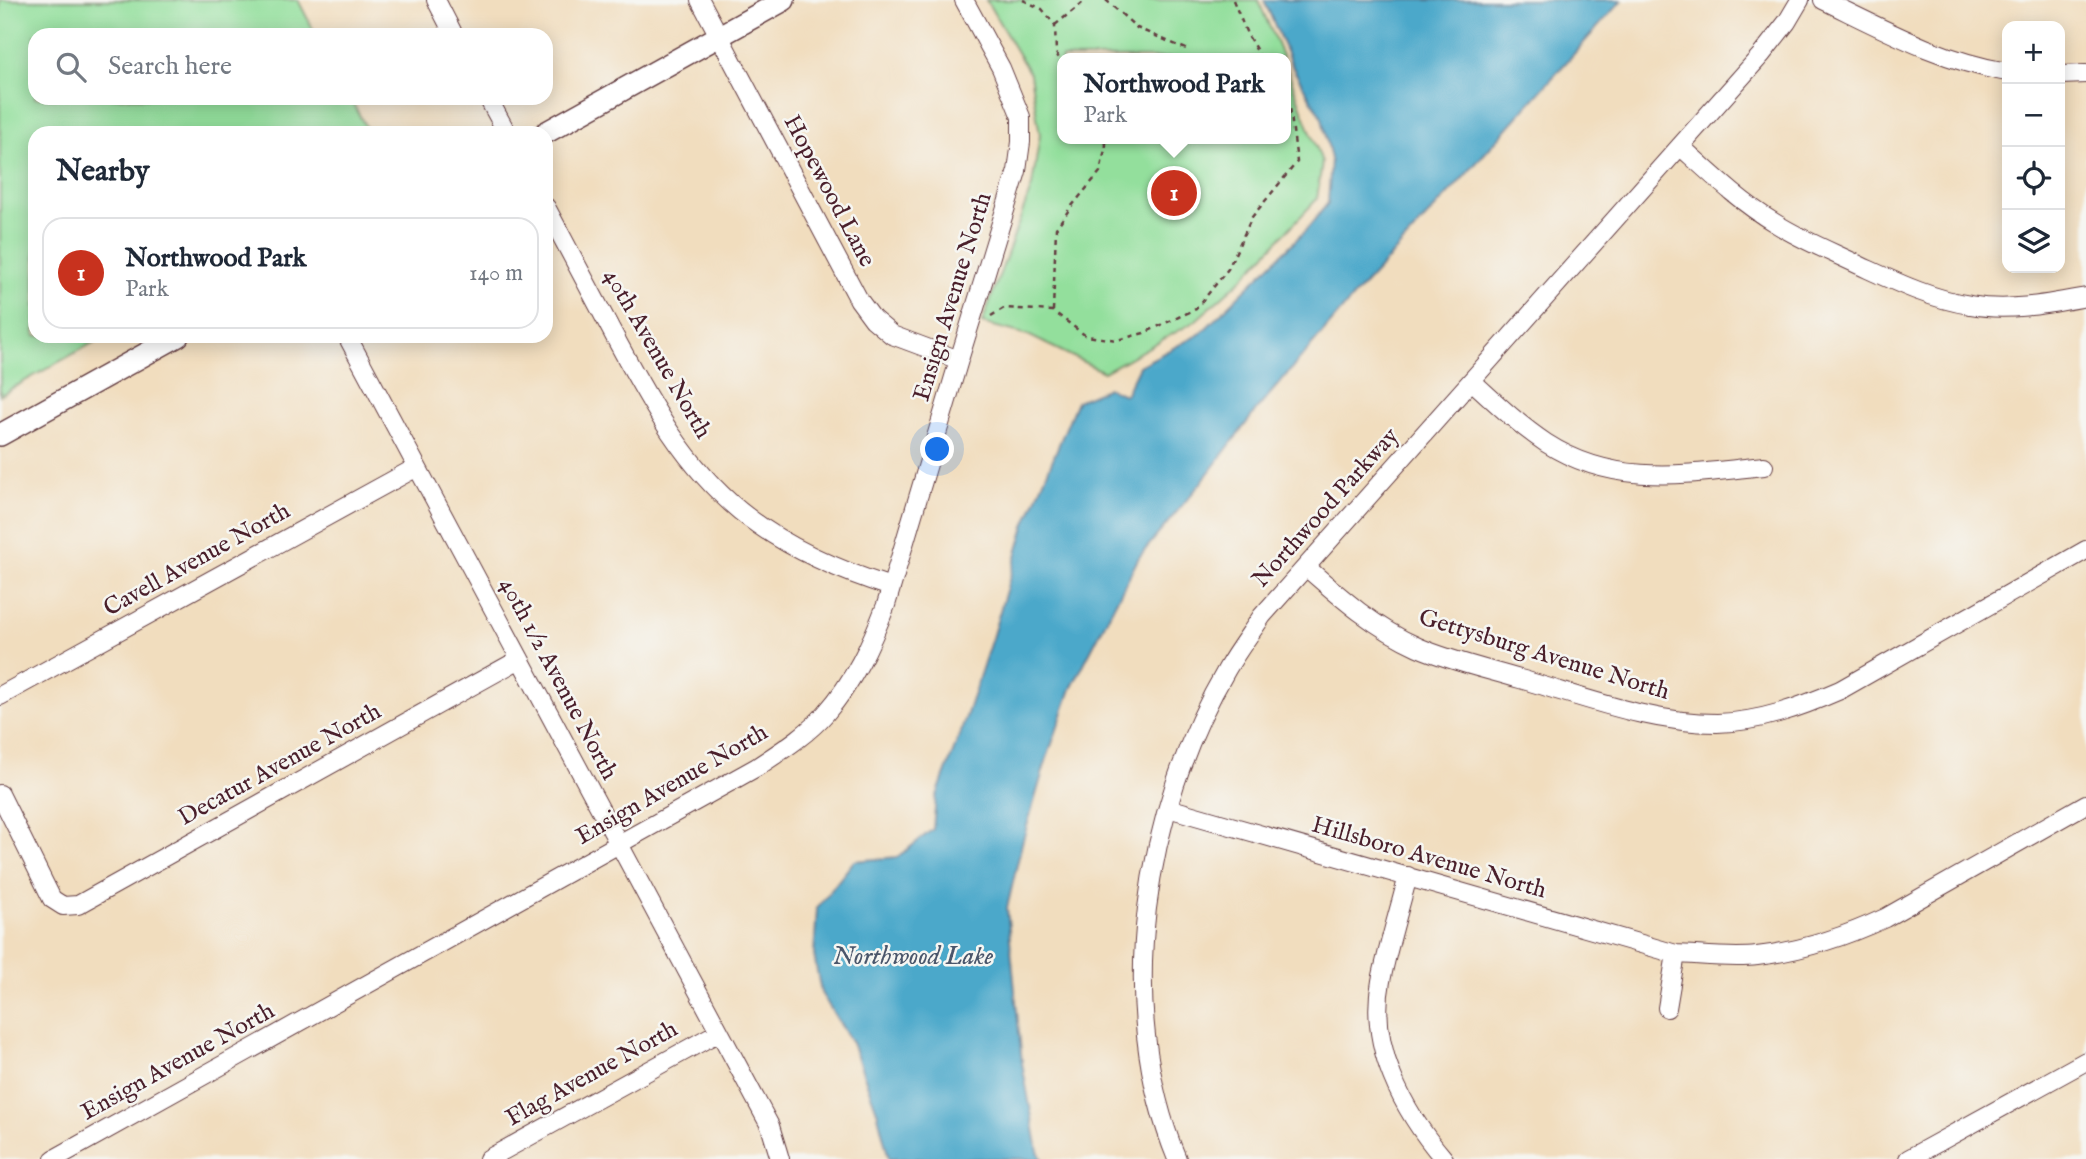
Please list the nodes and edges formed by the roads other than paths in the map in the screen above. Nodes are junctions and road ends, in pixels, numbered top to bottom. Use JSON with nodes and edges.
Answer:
{"nodes":[{"id":1,"x":436,"y":0,"type":"edge"},
{"id":2,"x":700,"y":0,"type":"edge"},
{"id":3,"x":784,"y":0,"type":"edge"},
{"id":4,"x":964,"y":0,"type":"edge"},
{"id":5,"x":1800,"y":0,"type":"edge"},
{"id":6,"x":1823,"y":0,"type":"edge"},
{"id":7,"x":450,"y":28,"type":"edge"},
{"id":8,"x":719,"y":36,"type":"junction"},
{"id":9,"x":2002,"y":71,"type":"edge"},
{"id":10,"x":2086,"y":74,"type":"edge"},
{"id":11,"x":2065,"y":75,"type":"edge"},
{"id":12,"x":492,"y":105,"type":"edge"},
{"id":13,"x":503,"y":126,"type":"edge"},
{"id":14,"x":553,"y":129,"type":"edge"},
{"id":15,"x":1680,"y":146,"type":"junction"},
{"id":16,"x":553,"y":220,"type":"edge"},
{"id":17,"x":2086,"y":297,"type":"edge"},
{"id":18,"x":165,"y":343,"type":"edge"},
{"id":19,"x":351,"y":343,"type":"edge"},
{"id":20,"x":959,"y":360,"type":"junction"},
{"id":21,"x":1472,"y":381,"type":"junction"},
{"id":22,"x":0,"y":435,"type":"edge"},
{"id":23,"x":1764,"y":466,"type":"dead end"},
{"id":24,"x":418,"y":467,"type":"junction"},
{"id":25,"x":2086,"y":550,"type":"edge"},
{"id":26,"x":1306,"y":567,"type":"junction"},
{"id":27,"x":891,"y":587,"type":"junction"},
{"id":28,"x":520,"y":659,"type":"junction"},
{"id":29,"x":0,"y":695,"type":"edge"},
{"id":30,"x":0,"y":794,"type":"edge"},
{"id":31,"x":2086,"y":804,"type":"edge"},
{"id":32,"x":1168,"y":808,"type":"junction"},
{"id":33,"x":618,"y":845,"type":"junction"},
{"id":34,"x":1408,"y":876,"type":"junction"},
{"id":35,"x":1676,"y":954,"type":"junction"},
{"id":36,"x":1667,"y":1008,"type":"dead end"},
{"id":37,"x":719,"y":1032,"type":"junction"},
{"id":38,"x":2086,"y":1060,"type":"edge"},
{"id":39,"x":54,"y":1159,"type":"edge"},
{"id":40,"x":488,"y":1159,"type":"edge"},
{"id":41,"x":780,"y":1159,"type":"edge"},
{"id":42,"x":1177,"y":1159,"type":"edge"},
{"id":43,"x":1444,"y":1159,"type":"edge"},
{"id":44,"x":1908,"y":1159,"type":"edge"}],
"edges":[{"from":1,"to":7,"type":"street"},
{"from":2,"to":8,"type":"street","name":"Hopewood Lane"},
{"from":3,"to":8,"type":"street"},
{"from":4,"to":20,"type":"street","name":"Ensign Avenue North"},
{"from":5,"to":15,"type":"street","name":"Northwood Parkway"},
{"from":6,"to":9,"type":"street"},
{"from":8,"to":14,"type":"street"},
{"from":8,"to":20,"type":"street","name":"Hopewood Lane"},
{"from":10,"to":11,"type":"street"},
{"from":12,"to":13,"type":"street"},
{"from":15,"to":17,"type":"street"},
{"from":15,"to":21,"type":"street","name":"Northwood Parkway"},
{"from":16,"to":27,"type":"street","name":"40th Avenue North"},
{"from":18,"to":22,"type":"street"},
{"from":19,"to":24,"type":"street","name":"40th 1/2 Avenue North"},
{"from":20,"to":27,"type":"street","name":"Ensign Avenue North"},
{"from":21,"to":23,"type":"street"},
{"from":21,"to":26,"type":"street","name":"Northwood Parkway"},
{"from":24,"to":28,"type":"street","name":"40th 1/2 Avenue North"},
{"from":24,"to":29,"type":"street","name":"Cavell Avenue North"},
{"from":25,"to":26,"type":"street","name":"Gettysburg Avenue North"},
{"from":26,"to":32,"type":"street","name":"Northwood Parkway"},
{"from":27,"to":33,"type":"street","name":"Ensign Avenue North"},
{"from":28,"to":30,"type":"street","name":"Decatur Avenue North"},
{"from":28,"to":33,"type":"street","name":"40th 1/2 Avenue North"},
{"from":31,"to":35,"type":"street","name":"Hillsboro Avenue North"},
{"from":32,"to":34,"type":"street","name":"Hillsboro Avenue North"},
{"from":32,"to":42,"type":"street","name":"Northwood Parkway"},
{"from":33,"to":37,"type":"street","name":"40th 1/2 Avenue North"},
{"from":33,"to":39,"type":"street","name":"Ensign Avenue North"},
{"from":34,"to":35,"type":"street","name":"Hillsboro Avenue North"},
{"from":34,"to":43,"type":"street"},
{"from":35,"to":36,"type":"street"},
{"from":37,"to":40,"type":"street","name":"Flag Avenue North"},
{"from":37,"to":41,"type":"street","name":"40th 1/2 Avenue North"},
{"from":38,"to":44,"type":"street"}]}
